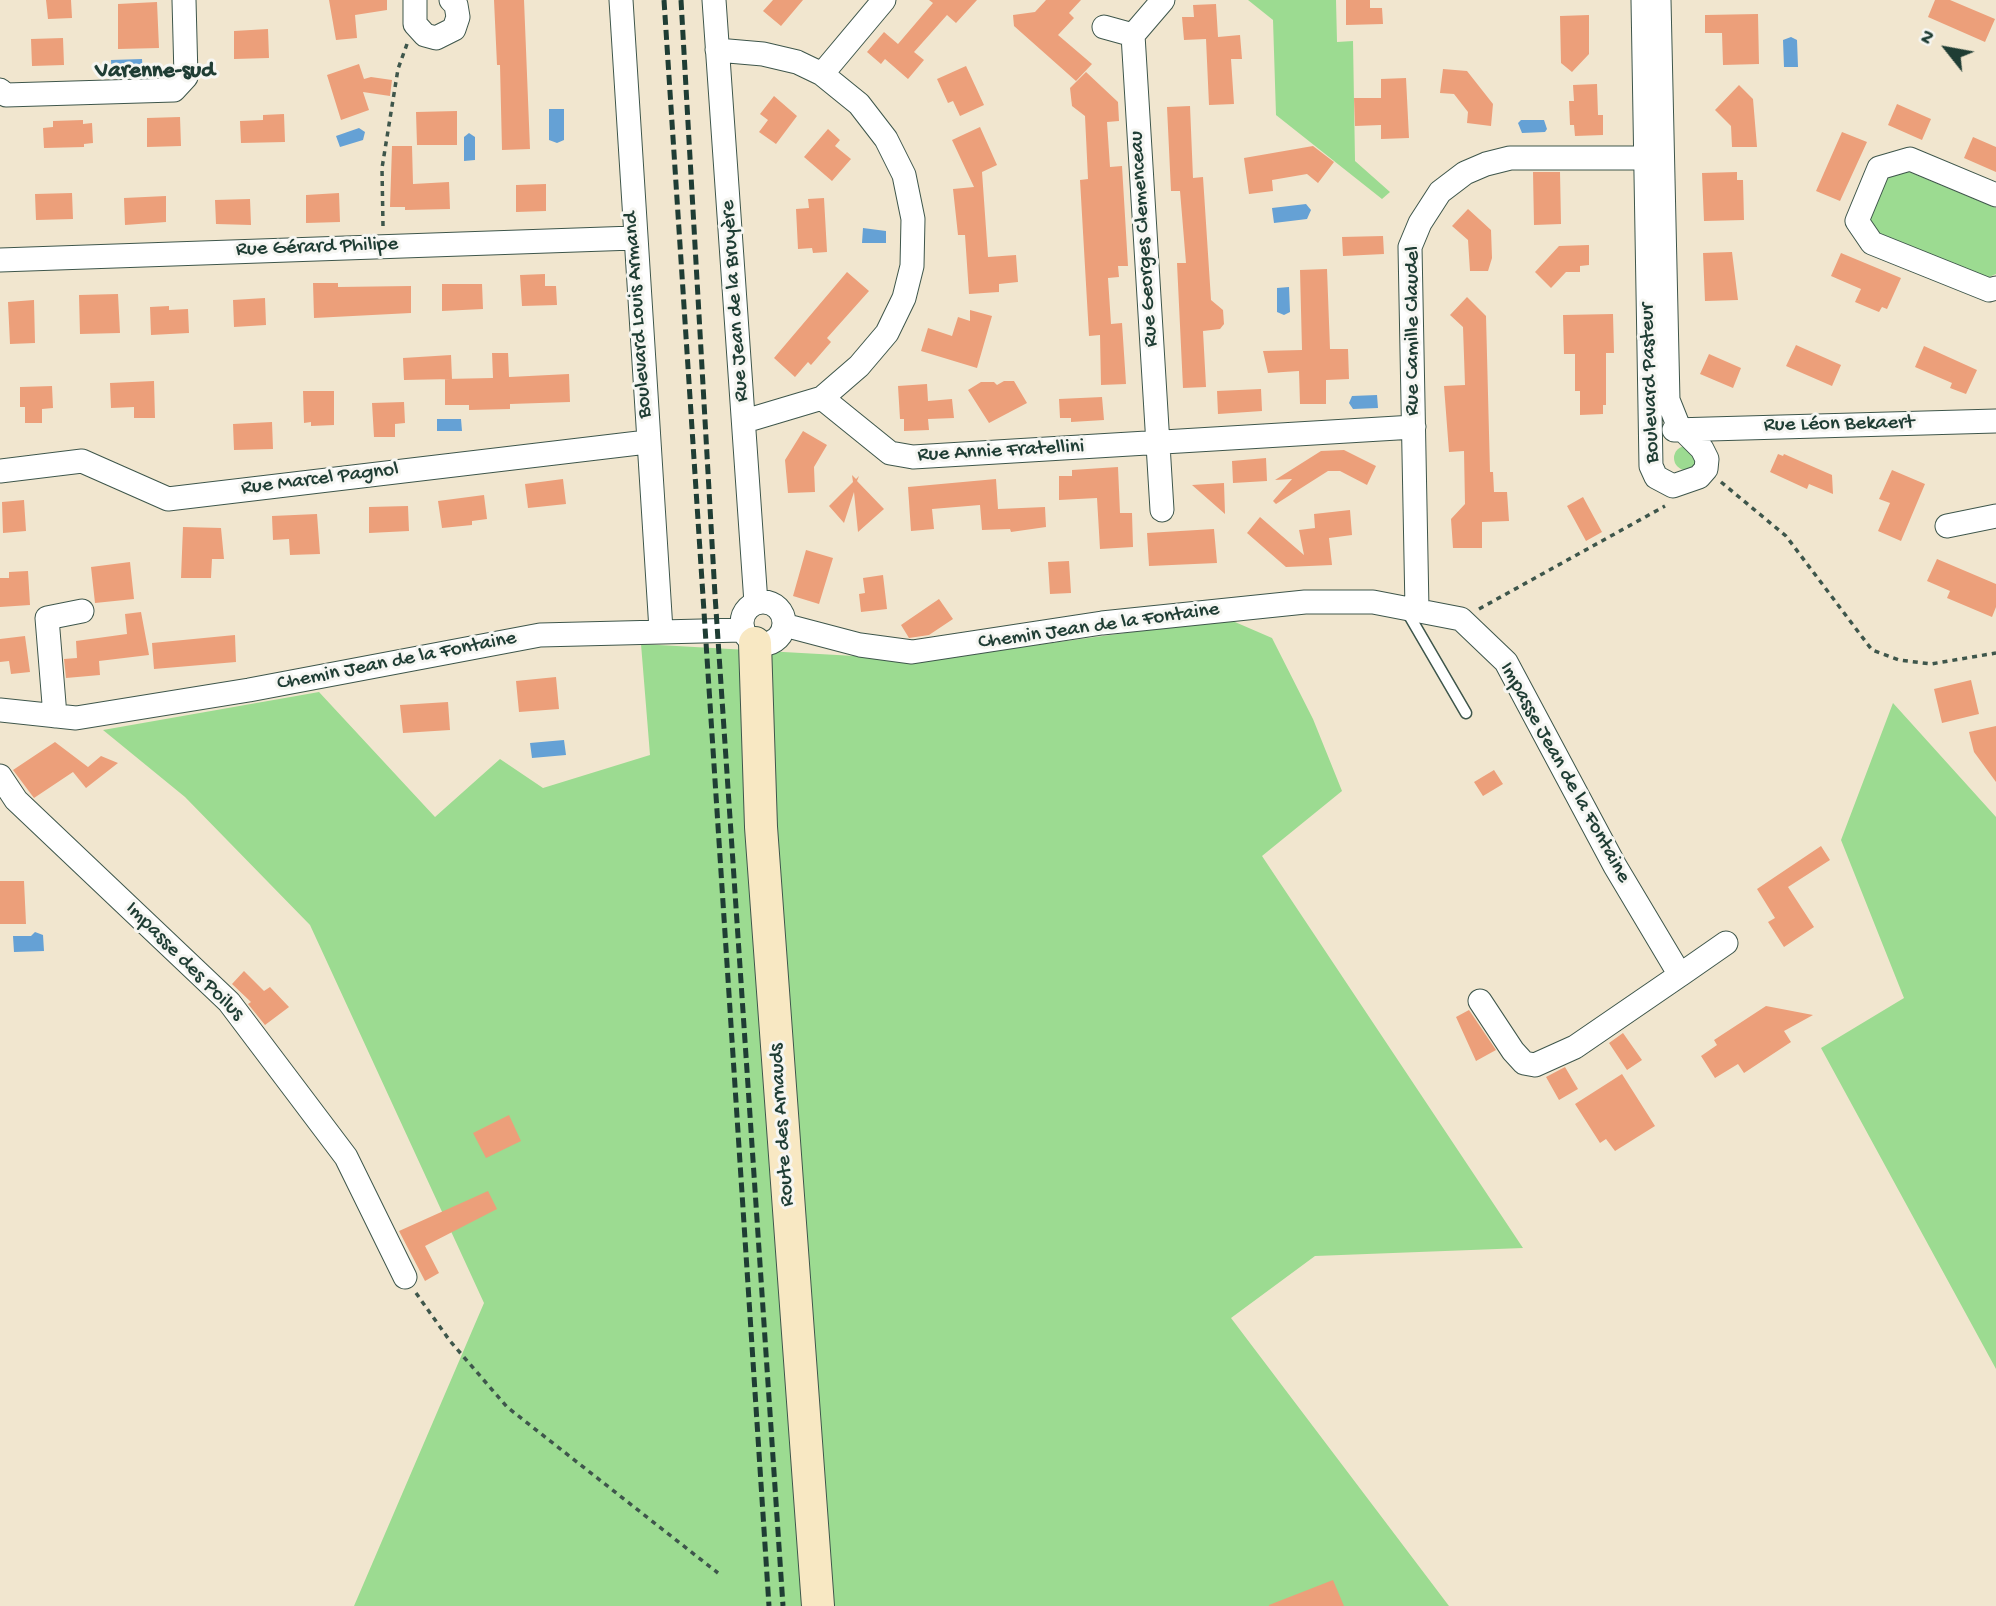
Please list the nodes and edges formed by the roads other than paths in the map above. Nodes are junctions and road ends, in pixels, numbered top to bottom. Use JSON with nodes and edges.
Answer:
{"nodes":[{"id":1,"x":184,"y":0,"type":"edge"},
{"id":2,"x":452,"y":0,"type":"edge"},
{"id":3,"x":621,"y":0,"type":"edge"},
{"id":4,"x":714,"y":0,"type":"edge"},
{"id":5,"x":884,"y":0,"type":"edge"},
{"id":6,"x":1163,"y":0,"type":"edge"},
{"id":7,"x":1643,"y":0,"type":"edge"},
{"id":8,"x":1659,"y":0,"type":"edge"},
{"id":9,"x":417,"y":7,"type":"edge"},
{"id":10,"x":1104,"y":27,"type":"dead end"},
{"id":11,"x":1133,"y":36,"type":"junction"},
{"id":12,"x":717,"y":50,"type":"junction"},
{"id":13,"x":822,"y":74,"type":"junction"},
{"id":14,"x":0,"y":90,"type":"edge"},
{"id":15,"x":1655,"y":158,"type":"junction"},
{"id":16,"x":1996,"y":195,"type":"edge"},
{"id":17,"x":634,"y":238,"type":"junction"},
{"id":18,"x":0,"y":260,"type":"edge"},
{"id":19,"x":1996,"y":288,"type":"edge"},
{"id":20,"x":822,"y":398,"type":"junction"},
{"id":21,"x":745,"y":421,"type":"junction"},
{"id":22,"x":1996,"y":421,"type":"edge"},
{"id":23,"x":1414,"y":427,"type":"junction"},
{"id":24,"x":1682,"y":429,"type":"junction"},
{"id":25,"x":1650,"y":430,"type":"junction"},
{"id":26,"x":648,"y":442,"type":"junction"},
{"id":27,"x":1158,"y":443,"type":"junction"},
{"id":28,"x":0,"y":471,"type":"edge"},
{"id":29,"x":1162,"y":510,"type":"dead end"},
{"id":30,"x":1996,"y":516,"type":"edge"},
{"id":31,"x":1947,"y":526,"type":"dead end"},
{"id":32,"x":756,"y":603,"type":"junction"},
{"id":33,"x":1411,"y":608,"type":"junction"},
{"id":34,"x":82,"y":611,"type":"dead end"},
{"id":35,"x":784,"y":625,"type":"junction"},
{"id":36,"x":661,"y":630,"type":"junction"},
{"id":37,"x":748,"y":637,"type":"junction"},
{"id":38,"x":0,"y":710,"type":"edge"},
{"id":39,"x":1466,"y":713,"type":"dead end"},
{"id":40,"x":55,"y":716,"type":"junction"},
{"id":41,"x":0,"y":776,"type":"edge"},
{"id":42,"x":1726,"y":943,"type":"dead end"},
{"id":43,"x":1680,"y":975,"type":"junction"},
{"id":44,"x":1480,"y":1001,"type":"dead end"},
{"id":45,"x":405,"y":1277,"type":"road end"},
{"id":46,"x":818,"y":1606,"type":"edge"}],
"edges":[{"from":1,"to":14,"type":"street"},
{"from":2,"to":9,"type":"street"},
{"from":3,"to":17,"type":"street","name":"Boulevard Louis Armand"},
{"from":4,"to":12,"type":"street","name":"Rue Jean de la Bruyère"},
{"from":5,"to":13,"type":"street"},
{"from":6,"to":11,"type":"street"},
{"from":7,"to":15,"type":"street","name":"Boulevard Pasteur"},
{"from":8,"to":15,"type":"street","name":"Boulevard Pasteur"},
{"from":10,"to":11,"type":"street"},
{"from":11,"to":27,"type":"street","name":"Rue Georges Clemenceau"},
{"from":12,"to":13,"type":"street"},
{"from":12,"to":21,"type":"street","name":"Rue Jean de la Bruyère"},
{"from":13,"to":20,"type":"street"},
{"from":15,"to":23,"type":"street","name":"Rue Camille Claudel"},
{"from":15,"to":24,"type":"street","name":"Boulevard Pasteur"},
{"from":15,"to":25,"type":"street","name":"Boulevard Pasteur"},
{"from":16,"to":19,"type":"street"},
{"from":17,"to":18,"type":"street","name":"Rue Gérard Philipe"},
{"from":17,"to":26,"type":"street","name":"Boulevard Louis Armand"},
{"from":20,"to":21,"type":"street"},
{"from":20,"to":27,"type":"street","name":"Rue Annie Fratellini"},
{"from":21,"to":32,"type":"street","name":"Rue Jean de la Bruyère"},
{"from":22,"to":24,"type":"street","name":"Rue Léon Bekaert"},
{"from":23,"to":27,"type":"street"},
{"from":23,"to":33,"type":"street","name":"Rue Camille Claudel"},
{"from":24,"to":25,"type":"street"},
{"from":24,"to":25,"type":"street","name":"Boulevard Pasteur"},
{"from":26,"to":28,"type":"street","name":"Rue Marcel Pagnol"},
{"from":26,"to":36,"type":"street","name":"Boulevard Louis Armand"},
{"from":27,"to":29,"type":"street","name":"Rue Georges Clemenceau"},
{"from":30,"to":31,"type":"street"},
{"from":32,"to":35,"type":"street"},
{"from":32,"to":37,"type":"street"},
{"from":33,"to":35,"type":"street","name":"Chemin Jean de la Fontaine"},
{"from":33,"to":39,"type":"lane"},
{"from":33,"to":43,"type":"street","name":"Impasse Jean de la Fontaine"},
{"from":34,"to":40,"type":"street"},
{"from":35,"to":37,"type":"street"},
{"from":36,"to":37,"type":"street","name":"Chemin Jean de la Fontaine"},
{"from":36,"to":40,"type":"street","name":"Chemin Jean de la Fontaine"},
{"from":37,"to":46,"type":"street","name":"Route des Arnauds"},
{"from":38,"to":40,"type":"street","name":"Chemin Jean de la Fontaine"},
{"from":41,"to":45,"type":"street","name":"Impasse des Poilus"},
{"from":42,"to":43,"type":"street"},
{"from":43,"to":44,"type":"street"}]}
